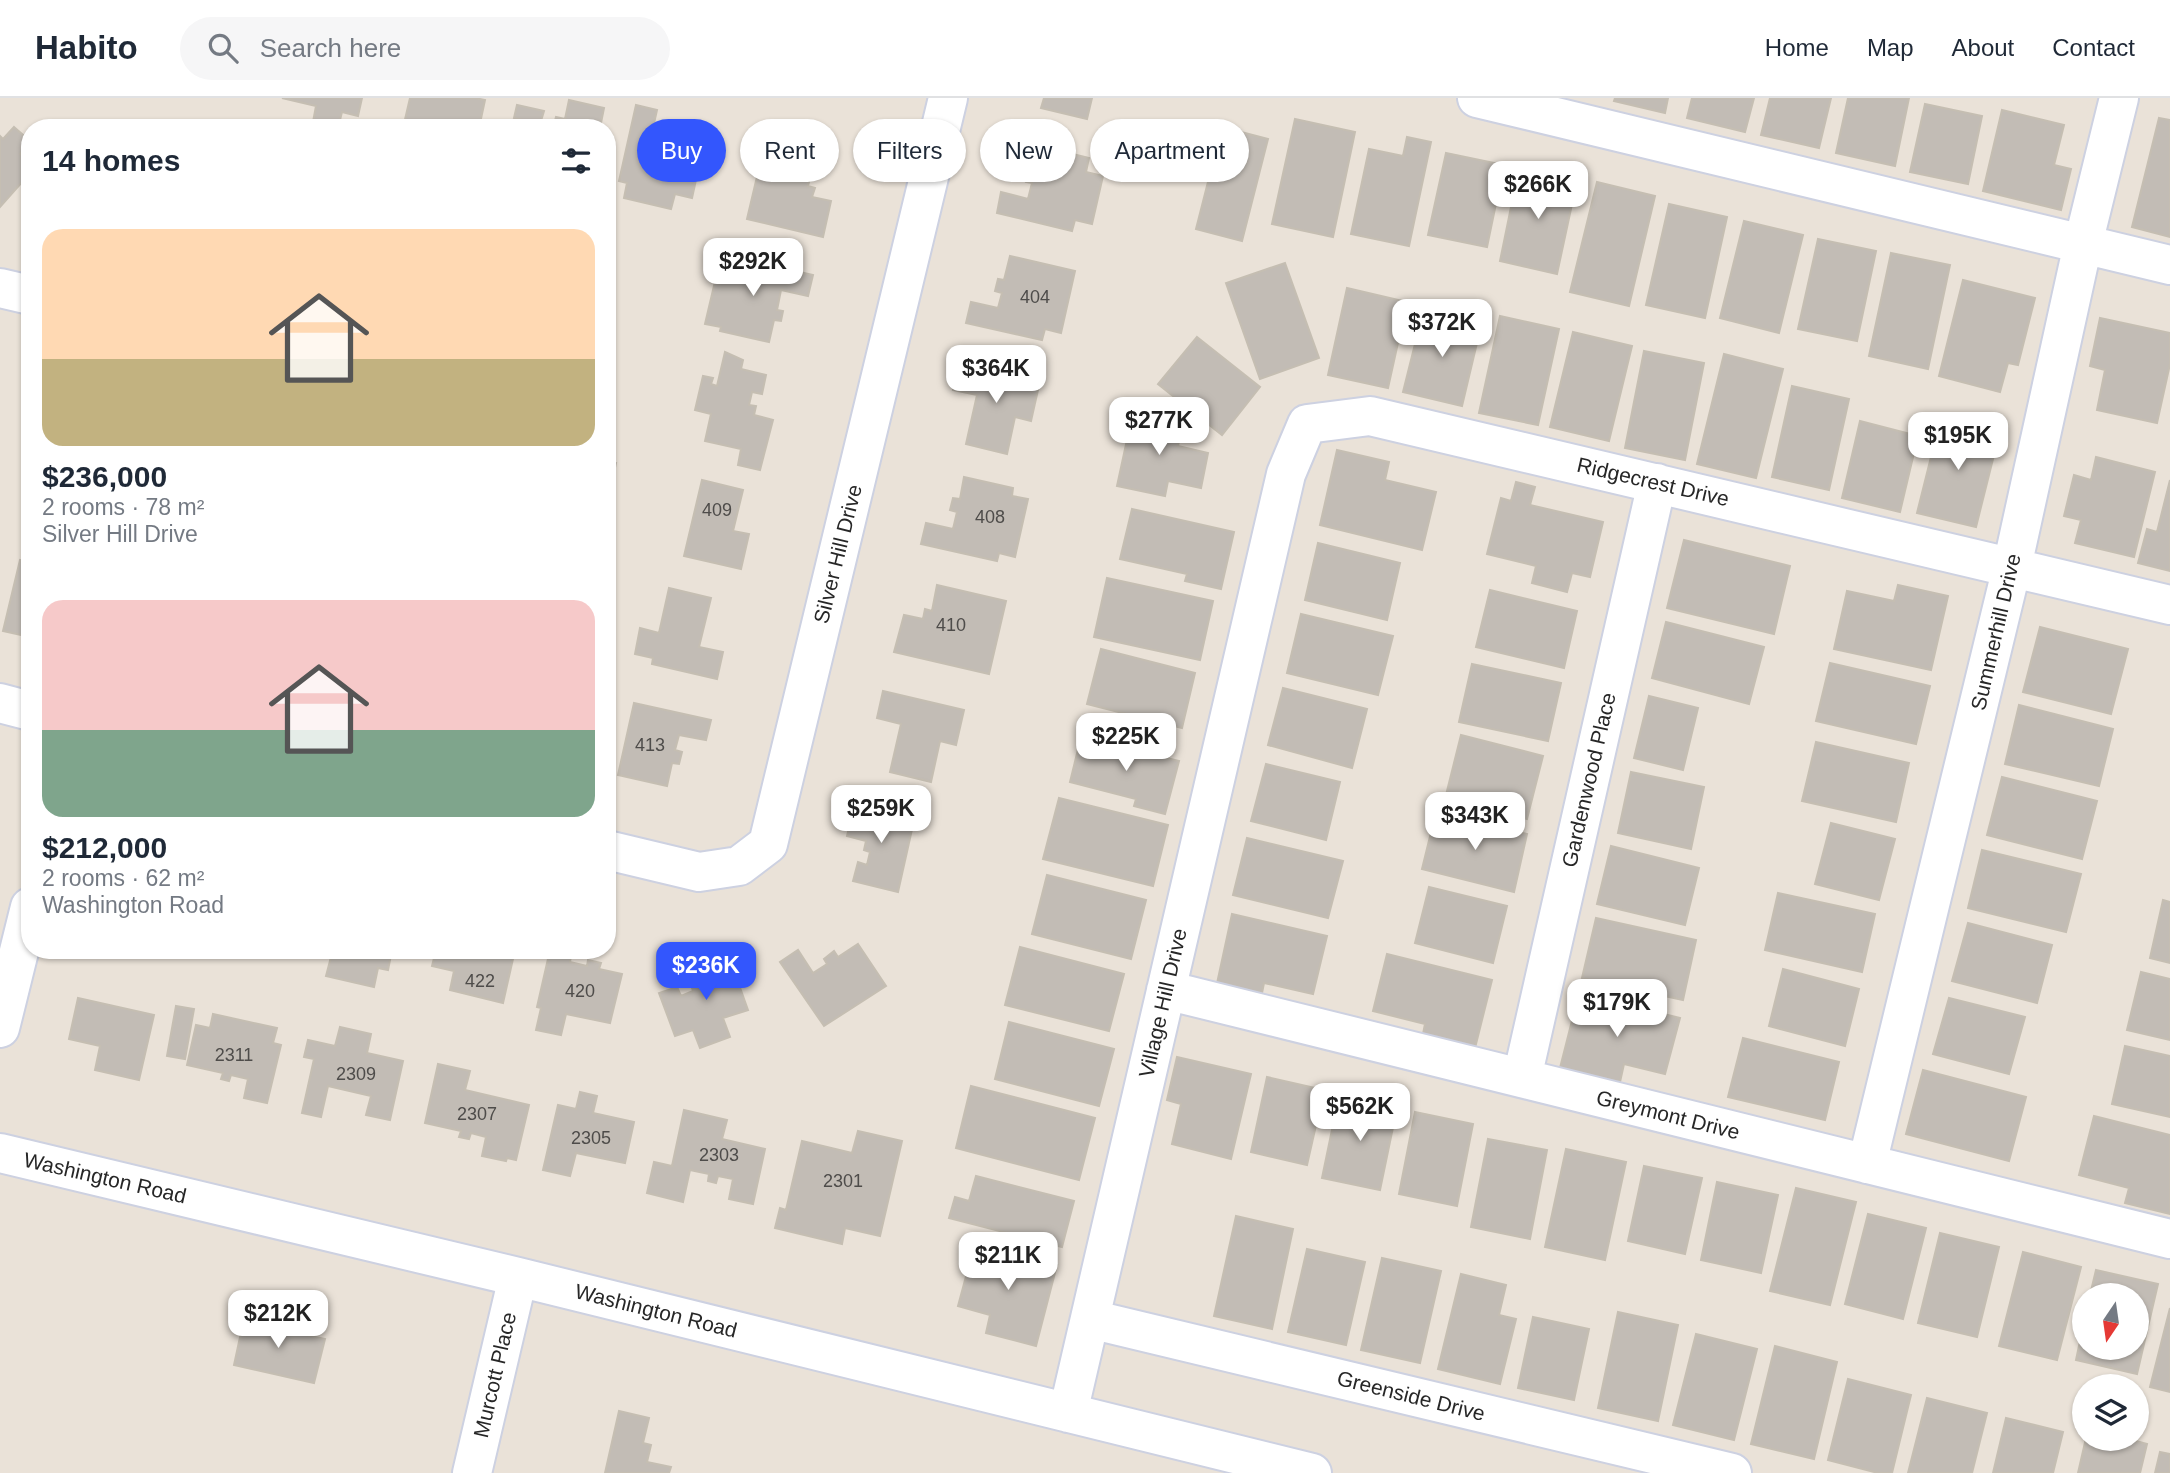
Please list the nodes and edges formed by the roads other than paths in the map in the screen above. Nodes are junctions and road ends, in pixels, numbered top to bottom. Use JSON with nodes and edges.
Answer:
{"nodes":[{"id":1,"x":948,"y":98,"type":"edge"},
{"id":2,"x":1477,"y":98,"type":"edge"},
{"id":3,"x":2119,"y":98,"type":"edge"},
{"id":4,"x":2083,"y":244,"type":"junction"},
{"id":5,"x":2170,"y":265,"type":"edge"},
{"id":6,"x":0,"y":288,"type":"edge"},
{"id":7,"x":21,"y":293,"type":"edge"},
{"id":8,"x":1657,"y":483,"type":"junction"},
{"id":9,"x":2012,"y":567,"type":"junction"},
{"id":10,"x":1259,"y":594,"type":"joint"},
{"id":11,"x":2170,"y":605,"type":"edge"},
{"id":12,"x":0,"y":704,"type":"edge"},
{"id":13,"x":21,"y":709,"type":"edge"},
{"id":14,"x":616,"y":852,"type":"edge"},
{"id":15,"x":21,"y":943,"type":"edge"},
{"id":16,"x":1166,"y":990,"type":"junction"},
{"id":17,"x":0,"y":1028,"type":"edge"},
{"id":18,"x":1522,"y":1078,"type":"junction"},
{"id":19,"x":0,"y":1153,"type":"edge"},
{"id":20,"x":1867,"y":1164,"type":"junction"},
{"id":21,"x":2170,"y":1239,"type":"edge"},
{"id":22,"x":518,"y":1277,"type":"junction"},
{"id":23,"x":1090,"y":1318,"type":"junction"},
{"id":24,"x":1068,"y":1413,"type":"junction"},
{"id":25,"x":472,"y":1473,"type":"edge"},
{"id":26,"x":1312,"y":1473,"type":"edge"},
{"id":27,"x":1732,"y":1473,"type":"edge"}],
"edges":[{"from":1,"to":14,"type":"street","name":"Silver Hill Drive"},
{"from":2,"to":4,"type":"street"},
{"from":3,"to":4,"type":"street","name":"Summerhill Drive"},
{"from":4,"to":5,"type":"street"},
{"from":4,"to":9,"type":"street","name":"Summerhill Drive"},
{"from":6,"to":7,"type":"street"},
{"from":8,"to":9,"type":"street","name":"Ridgecrest Drive"},
{"from":8,"to":10,"type":"street","name":"Ridgecrest Drive"},
{"from":8,"to":18,"type":"street","name":"Gardenwood Place"},
{"from":9,"to":11,"type":"street","name":"Ridgecrest Drive"},
{"from":9,"to":20,"type":"street","name":"Summerhill Drive"},
{"from":10,"to":16,"type":"street","name":"Village Hill Drive"},
{"from":12,"to":13,"type":"street"},
{"from":15,"to":17,"type":"street"},
{"from":16,"to":18,"type":"street","name":"Greymont Drive"},
{"from":16,"to":23,"type":"street","name":"Village Hill Drive"},
{"from":18,"to":20,"type":"street","name":"Greymont Drive"},
{"from":19,"to":22,"type":"street","name":"Washington Road"},
{"from":20,"to":21,"type":"street","name":"Greymont Drive"},
{"from":22,"to":24,"type":"street","name":"Washington Road"},
{"from":22,"to":25,"type":"street","name":"Murcott Place"},
{"from":23,"to":24,"type":"street","name":"Village Hill Drive"},
{"from":23,"to":27,"type":"street","name":"Greenside Drive"},
{"from":24,"to":26,"type":"street","name":"Washington Road"}]}
